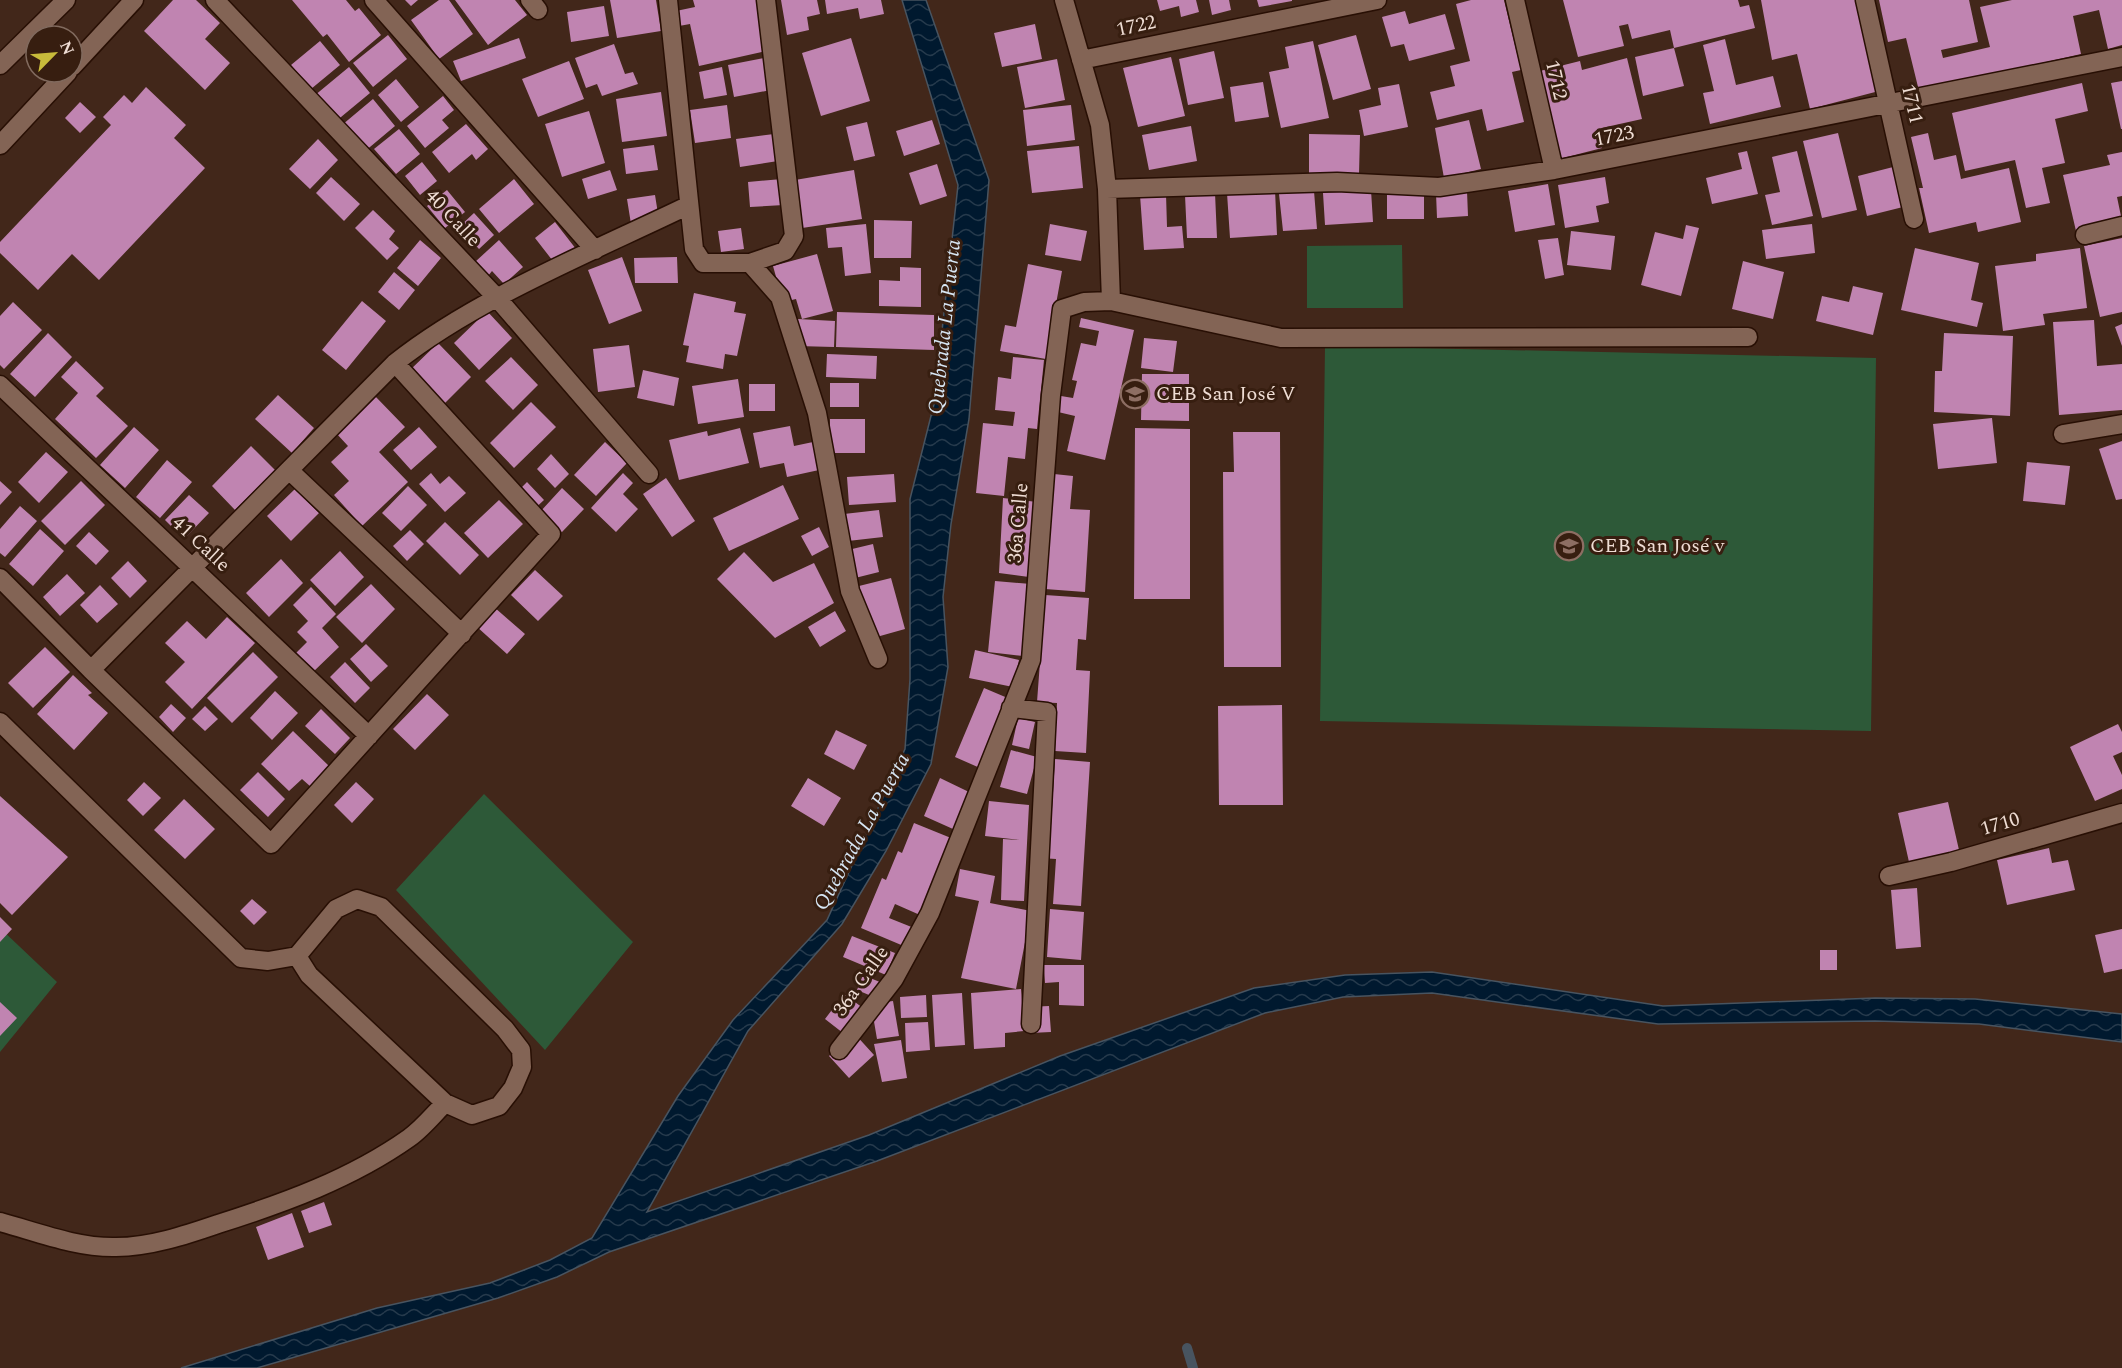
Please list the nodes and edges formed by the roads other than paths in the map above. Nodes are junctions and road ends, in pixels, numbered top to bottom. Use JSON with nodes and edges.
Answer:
{"nodes":[{"id":1,"x":66,"y":0,"type":"edge"},
{"id":2,"x":134,"y":0,"type":"edge"},
{"id":3,"x":216,"y":0,"type":"edge"},
{"id":4,"x":374,"y":0,"type":"edge"},
{"id":5,"x":668,"y":0,"type":"edge"},
{"id":6,"x":766,"y":0,"type":"edge"},
{"id":7,"x":1064,"y":0,"type":"edge"},
{"id":8,"x":1377,"y":0,"type":"edge"},
{"id":9,"x":1515,"y":0,"type":"edge"},
{"id":10,"x":1865,"y":0,"type":"edge"},
{"id":11,"x":84,"y":54,"type":"edge"},
{"id":12,"x":2122,"y":57,"type":"edge"},
{"id":13,"x":1082,"y":60,"type":"junction"},
{"id":14,"x":0,"y":65,"type":"edge"},
{"id":15,"x":57,"y":84,"type":"edge"},
{"id":16,"x":1889,"y":104,"type":"junction"},
{"id":17,"x":0,"y":146,"type":"edge"},
{"id":18,"x":1554,"y":170,"type":"junction"},
{"id":19,"x":1107,"y":189,"type":"junction"},
{"id":20,"x":687,"y":206,"type":"junction"},
{"id":21,"x":1914,"y":219,"type":"dead end"},
{"id":22,"x":2122,"y":226,"type":"edge"},
{"id":23,"x":2085,"y":235,"type":"dead end"},
{"id":24,"x":595,"y":250,"type":"junction"},
{"id":25,"x":750,"y":263,"type":"junction"},
{"id":26,"x":498,"y":298,"type":"junction"},
{"id":27,"x":1111,"y":301,"type":"junction"},
{"id":28,"x":1748,"y":337,"type":"dead end"},
{"id":29,"x":395,"y":363,"type":"junction"},
{"id":30,"x":0,"y":386,"type":"edge"},
{"id":31,"x":2122,"y":424,"type":"edge"},
{"id":32,"x":2063,"y":434,"type":"dead end"},
{"id":33,"x":290,"y":471,"type":"junction"},
{"id":34,"x":649,"y":474,"type":"dead end"},
{"id":35,"x":194,"y":568,"type":"junction"},
{"id":36,"x":0,"y":578,"type":"edge"},
{"id":37,"x":462,"y":634,"type":"junction"},
{"id":38,"x":878,"y":659,"type":"dead end"},
{"id":39,"x":91,"y":670,"type":"junction"},
{"id":40,"x":1011,"y":708,"type":"junction"},
{"id":41,"x":0,"y":722,"type":"edge"},
{"id":42,"x":369,"y":736,"type":"junction"},
{"id":43,"x":2122,"y":813,"type":"edge"},
{"id":44,"x":1889,"y":876,"type":"dead end"},
{"id":45,"x":297,"y":956,"type":"junction"},
{"id":46,"x":1031,"y":1024,"type":"dead end"},
{"id":47,"x":839,"y":1050,"type":"dead end"},
{"id":48,"x":445,"y":1103,"type":"junction"},
{"id":49,"x":0,"y":1222,"type":"edge"}],
"edges":[{"from":1,"to":14,"type":"street"},
{"from":2,"to":11,"type":"street"},
{"from":3,"to":26,"type":"street","name":"40 Calle"},
{"from":4,"to":24,"type":"street"},
{"from":5,"to":20,"type":"street"},
{"from":6,"to":25,"type":"street"},
{"from":7,"to":13,"type":"street"},
{"from":8,"to":13,"type":"street","name":"1722"},
{"from":9,"to":18,"type":"street","name":"1712"},
{"from":10,"to":16,"type":"street","name":"1711"},
{"from":12,"to":16,"type":"street","name":"1723"},
{"from":13,"to":19,"type":"street"},
{"from":15,"to":17,"type":"street"},
{"from":16,"to":18,"type":"street","name":"1723"},
{"from":16,"to":21,"type":"street","name":"1711"},
{"from":18,"to":19,"type":"street","name":"1723"},
{"from":19,"to":27,"type":"street"},
{"from":20,"to":24,"type":"street"},
{"from":20,"to":25,"type":"street"},
{"from":22,"to":23,"type":"street"},
{"from":24,"to":26,"type":"street"},
{"from":25,"to":38,"type":"street"},
{"from":26,"to":29,"type":"street"},
{"from":26,"to":34,"type":"street","name":"40 Calle"},
{"from":27,"to":28,"type":"street"},
{"from":27,"to":40,"type":"street","name":"36a Calle"},
{"from":29,"to":33,"type":"street"},
{"from":29,"to":37,"type":"street"},
{"from":30,"to":35,"type":"street","name":"41 Calle"},
{"from":31,"to":32,"type":"street"},
{"from":33,"to":35,"type":"street"},
{"from":33,"to":37,"type":"street"},
{"from":35,"to":39,"type":"street"},
{"from":35,"to":42,"type":"street","name":"41 Calle"},
{"from":36,"to":39,"type":"street"},
{"from":37,"to":42,"type":"street"},
{"from":39,"to":42,"type":"street"},
{"from":40,"to":46,"type":"street"},
{"from":40,"to":47,"type":"street","name":"36a Calle"},
{"from":41,"to":45,"type":"street"},
{"from":43,"to":44,"type":"street","name":"1710"},
{"from":45,"to":48,"type":"street"},
{"from":45,"to":48,"type":"street"},
{"from":48,"to":49,"type":"street"}]}
